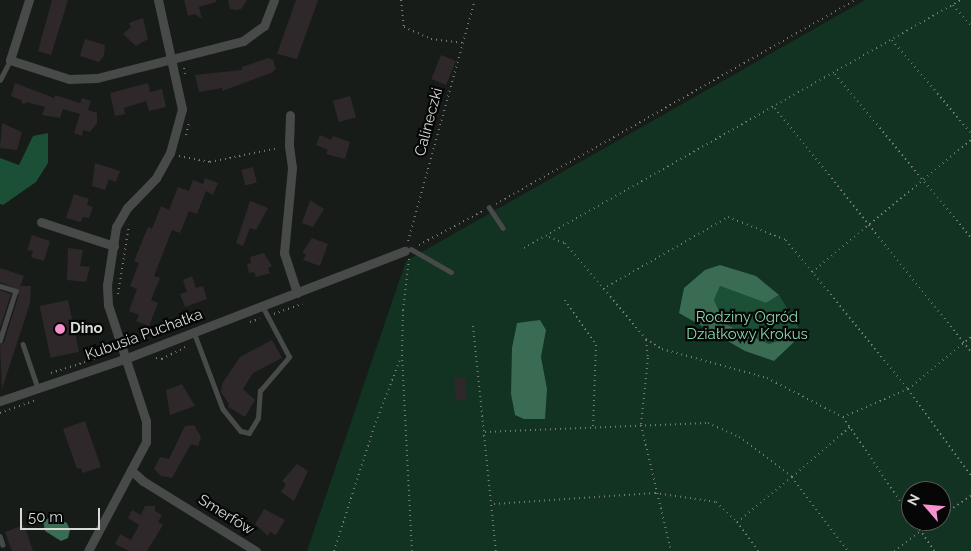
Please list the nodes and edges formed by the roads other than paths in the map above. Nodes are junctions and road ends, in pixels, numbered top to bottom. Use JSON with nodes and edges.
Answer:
{"nodes":[{"id":1,"x":29,"y":0,"type":"edge"},
{"id":2,"x":158,"y":0,"type":"edge"},
{"id":3,"x":274,"y":0,"type":"edge"},
{"id":4,"x":171,"y":58,"type":"junction"},
{"id":5,"x":10,"y":60,"type":"junction"},
{"id":6,"x":0,"y":80,"type":"edge"},
{"id":7,"x":290,"y":115,"type":"dead end"},
{"id":8,"x":489,"y":207,"type":"road end"},
{"id":9,"x":41,"y":222,"type":"dead end"},
{"id":10,"x":503,"y":228,"type":"dead end"},
{"id":11,"x":114,"y":246,"type":"junction"},
{"id":12,"x":408,"y":250,"type":"joint"},
{"id":13,"x":451,"y":272,"type":"dead end"},
{"id":14,"x":0,"y":286,"type":"edge"},
{"id":15,"x":297,"y":292,"type":"junction"},
{"id":16,"x":262,"y":306,"type":"junction"},
{"id":17,"x":194,"y":332,"type":"junction"},
{"id":18,"x":0,"y":341,"type":"edge"},
{"id":19,"x":23,"y":344,"type":"dead end"},
{"id":20,"x":127,"y":358,"type":"junction"},
{"id":21,"x":38,"y":392,"type":"junction"},
{"id":22,"x":0,"y":401,"type":"edge"},
{"id":23,"x":131,"y":470,"type":"junction"},
{"id":24,"x":0,"y":536,"type":"edge"},
{"id":25,"x":3,"y":545,"type":"dead end"},
{"id":26,"x":88,"y":551,"type":"edge"},
{"id":27,"x":256,"y":551,"type":"edge"}],
"edges":[{"from":1,"to":5,"type":"street"},
{"from":2,"to":4,"type":"street"},
{"from":3,"to":4,"type":"street"},
{"from":4,"to":5,"type":"street"},
{"from":4,"to":11,"type":"street"},
{"from":5,"to":6,"type":"lane"},
{"from":7,"to":15,"type":"street"},
{"from":8,"to":10,"type":"lane"},
{"from":9,"to":11,"type":"street"},
{"from":11,"to":20,"type":"street"},
{"from":12,"to":13,"type":"lane"},
{"from":12,"to":15,"type":"street","name":"Kubusia Puchatka"},
{"from":14,"to":18,"type":"lane"},
{"from":15,"to":16,"type":"street","name":"Kubusia Puchatka"},
{"from":16,"to":17,"type":"street","name":"Kubusia Puchatka"},
{"from":16,"to":17,"type":"lane"},
{"from":17,"to":20,"type":"street","name":"Kubusia Puchatka"},
{"from":19,"to":21,"type":"lane"},
{"from":20,"to":21,"type":"street","name":"Kubusia Puchatka"},
{"from":20,"to":23,"type":"street"},
{"from":21,"to":22,"type":"street","name":"Kubusia Puchatka"},
{"from":23,"to":26,"type":"street"},
{"from":23,"to":27,"type":"street","name":"Smerfów"},
{"from":24,"to":25,"type":"lane"}]}
